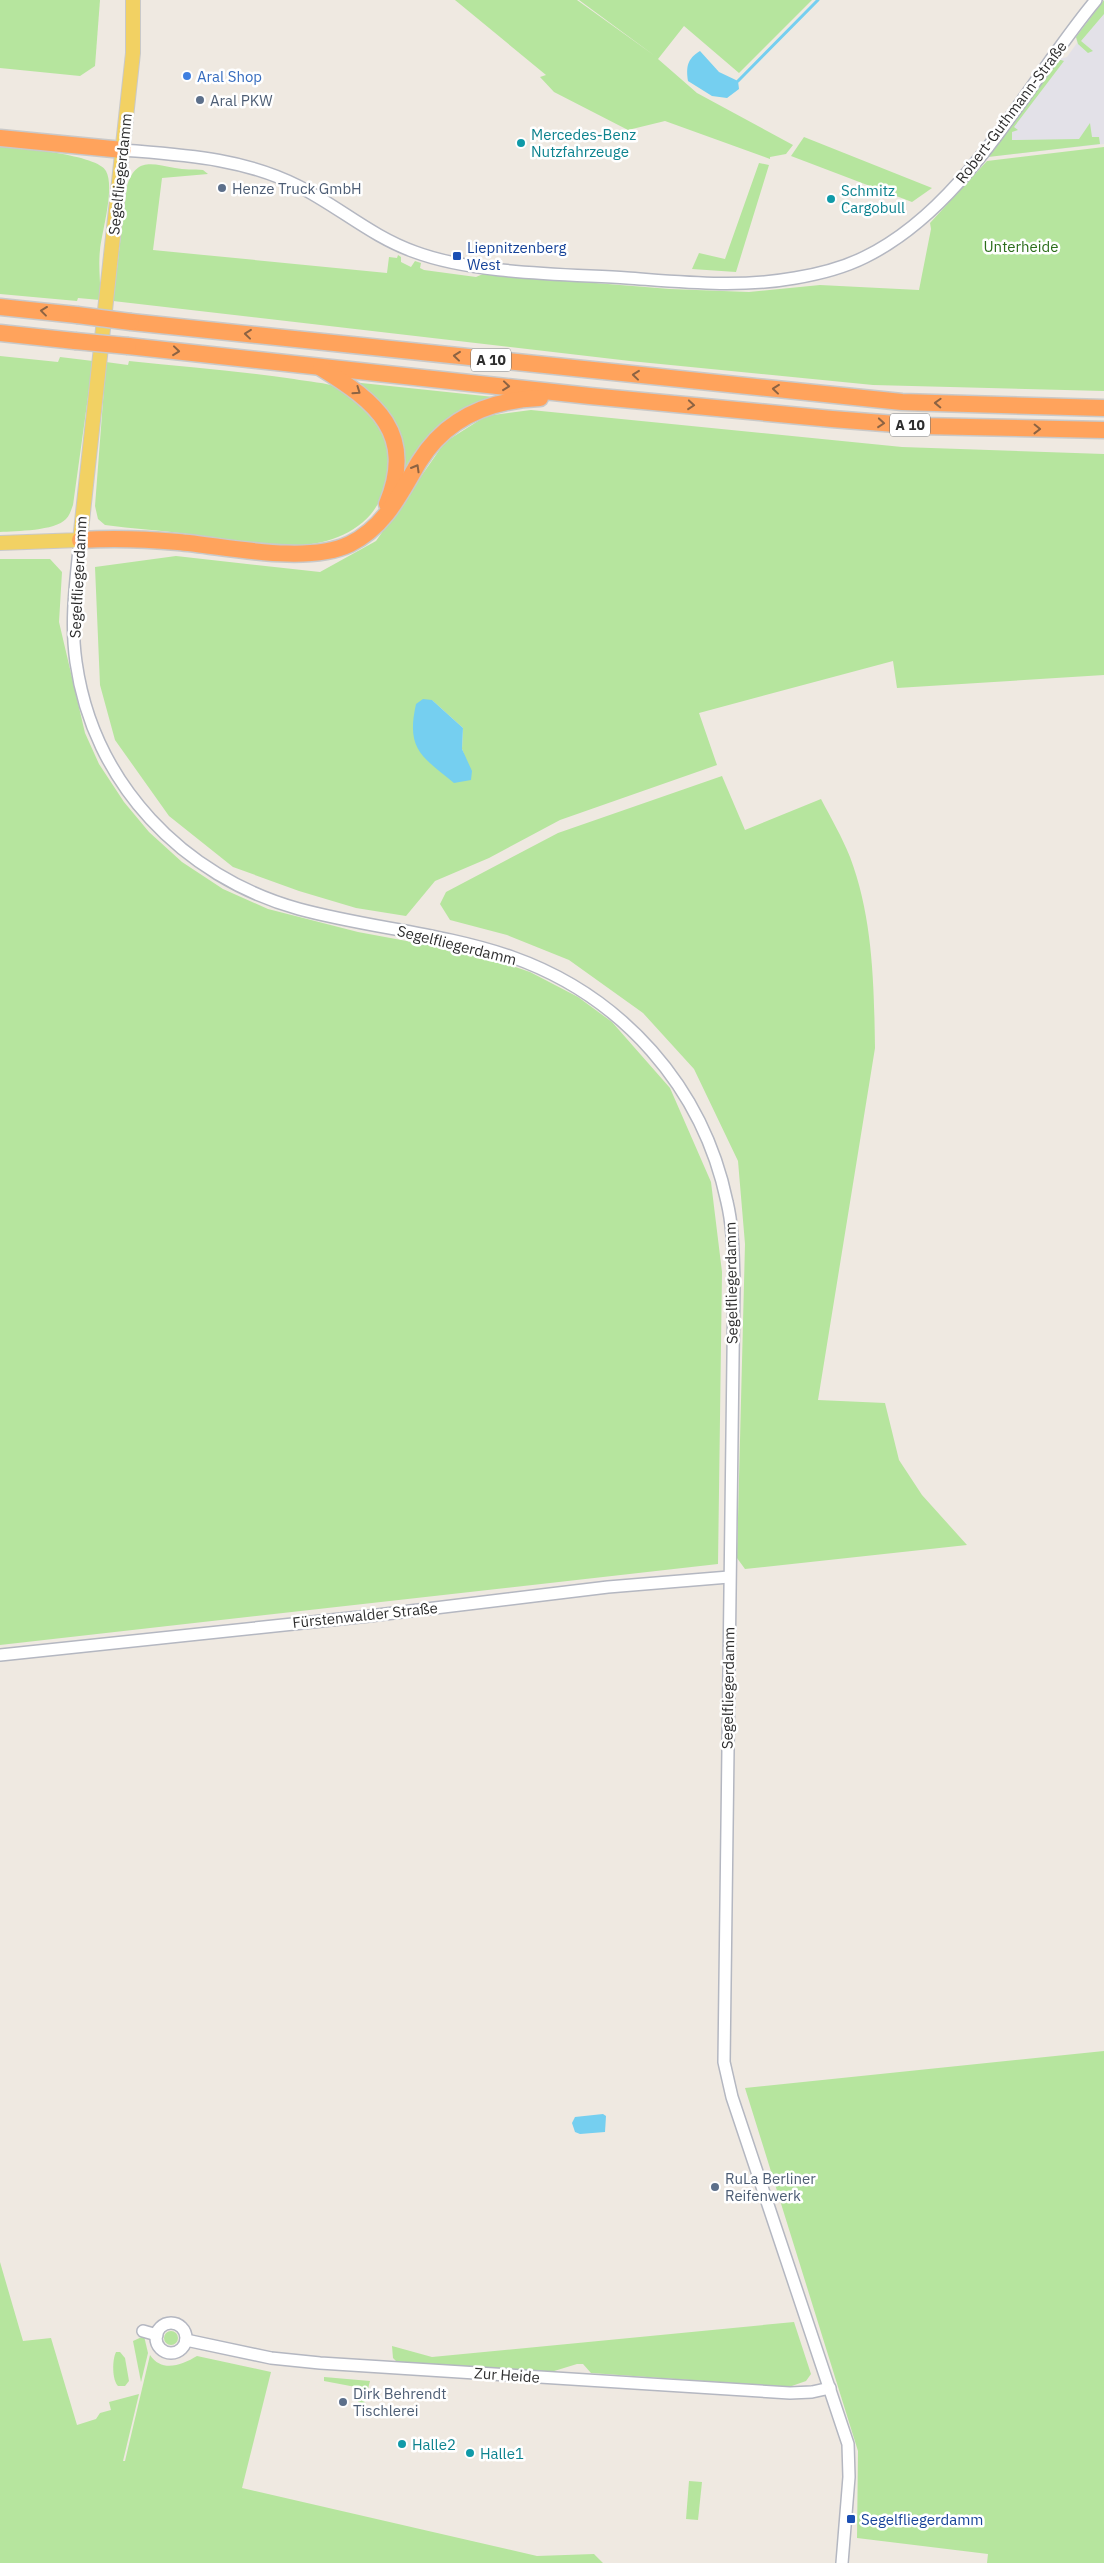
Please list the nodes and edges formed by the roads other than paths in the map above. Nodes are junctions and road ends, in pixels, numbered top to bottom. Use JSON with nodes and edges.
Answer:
{"nodes":[{"id":1,"x":133,"y":0,"type":"edge"},
{"id":2,"x":1096,"y":0,"type":"edge"},
{"id":3,"x":0,"y":138,"type":"edge"},
{"id":4,"x":122,"y":150,"type":"junction"},
{"id":5,"x":4,"y":306,"type":"edge"},
{"id":6,"x":0,"y":333,"type":"edge"},
{"id":7,"x":315,"y":365,"type":"junction"},
{"id":8,"x":590,"y":396,"type":"junction"},
{"id":9,"x":1104,"y":408,"type":"edge"},
{"id":10,"x":1104,"y":430,"type":"edge"},
{"id":11,"x":379,"y":522,"type":"junction"},
{"id":12,"x":80,"y":540,"type":"junction"},
{"id":13,"x":0,"y":544,"type":"edge"},
{"id":14,"x":729,"y":1577,"type":"junction"},
{"id":15,"x":0,"y":1655,"type":"edge"},
{"id":16,"x":144,"y":2331,"type":"dead end"},
{"id":17,"x":157,"y":2335,"type":"junction"},
{"id":18,"x":186,"y":2340,"type":"junction"},
{"id":19,"x":830,"y":2388,"type":"junction"},
{"id":20,"x":842,"y":2563,"type":"edge"}],
"edges":[{"from":1,"to":4,"type":"main road","name":"Segelfliegerdamm"},
{"from":2,"to":4,"type":"street","name":"Robert-Guthmann-Straße"},
{"from":3,"to":4,"type":"highway"},
{"from":4,"to":12,"type":"main road","name":"Segelfliegerdamm"},
{"from":9,"to":5,"type":"highway","number":"A 10","one_way":true,"bridge":true},
{"from":6,"to":7,"type":"highway","number":"A 10","one_way":true,"bridge":true},
{"from":7,"to":8,"type":"highway","number":"A 10","one_way":true},
{"from":7,"to":11,"type":"highway","one_way":true},
{"from":8,"to":10,"type":"highway","number":"A 10","one_way":true},
{"from":11,"to":8,"type":"highway","one_way":true},
{"from":11,"to":12,"type":"highway"},
{"from":12,"to":13,"type":"main road"},
{"from":12,"to":14,"type":"street","name":"Segelfliegerdamm"},
{"from":14,"to":15,"type":"street","name":"Fürstenwalder Straße"},
{"from":14,"to":19,"type":"street","name":"Segelfliegerdamm"},
{"from":16,"to":17,"type":"street"},
{"from":17,"to":18,"type":"street"},
{"from":17,"to":18,"type":"street"},
{"from":18,"to":19,"type":"street","name":"Zur Heide"},
{"from":19,"to":20,"type":"street","name":"Segelfliegerdamm"}]}
